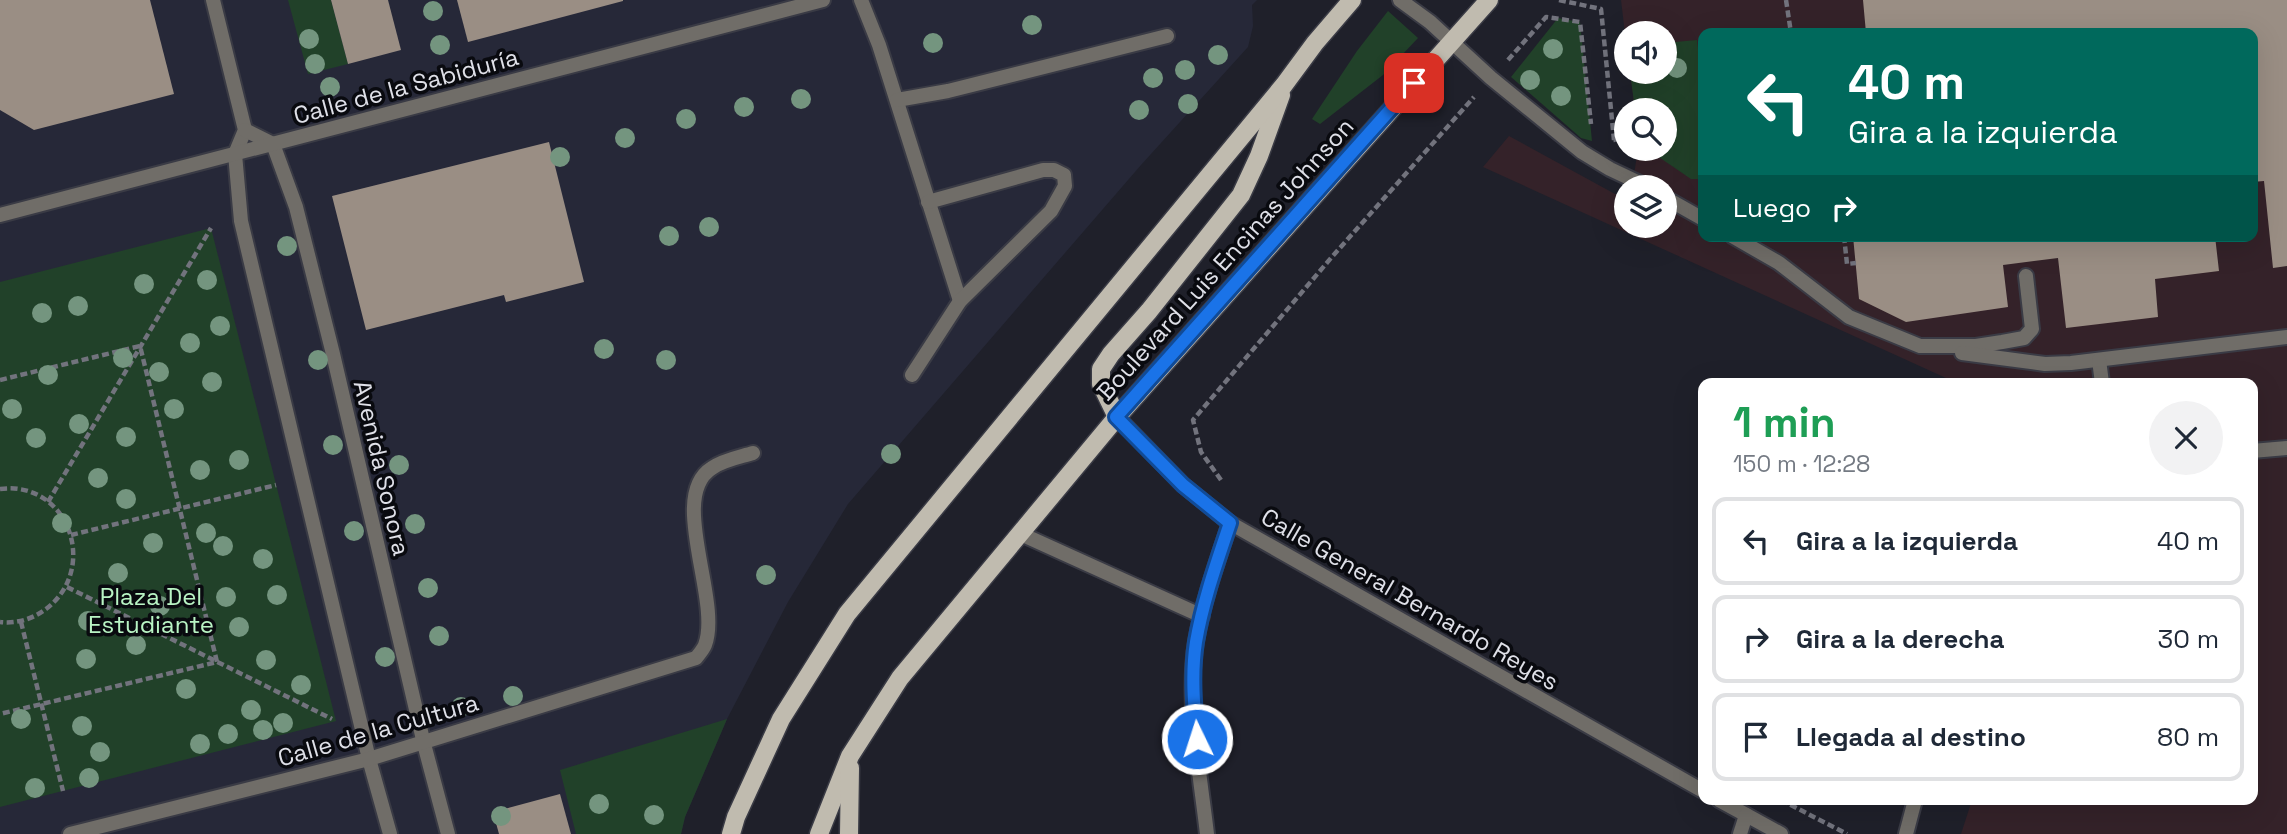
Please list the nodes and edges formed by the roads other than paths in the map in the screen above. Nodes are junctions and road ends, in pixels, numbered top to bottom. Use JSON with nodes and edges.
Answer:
{"nodes":[{"id":1,"x":213,"y":0,"type":"edge"},
{"id":2,"x":823,"y":0,"type":"edge"},
{"id":3,"x":861,"y":0,"type":"edge"},
{"id":4,"x":1400,"y":0,"type":"edge"},
{"id":5,"x":1415,"y":0,"type":"edge"},
{"id":6,"x":1489,"y":0,"type":"edge"},
{"id":7,"x":1355,"y":1,"type":"edge"},
{"id":8,"x":1167,"y":36,"type":"dead end"},
{"id":9,"x":1451,"y":41,"type":"junction"},
{"id":10,"x":1284,"y":85,"type":"junction"},
{"id":11,"x":897,"y":100,"type":"junction"},
{"id":12,"x":245,"y":130,"type":"junction"},
{"id":13,"x":273,"y":144,"type":"junction"},
{"id":14,"x":235,"y":154,"type":"junction"},
{"id":15,"x":1625,"y":175,"type":"edge"},
{"id":16,"x":928,"y":202,"type":"junction"},
{"id":17,"x":1677,"y":204,"type":"edge"},
{"id":18,"x":0,"y":215,"type":"edge"},
{"id":19,"x":1698,"y":216,"type":"edge"},
{"id":20,"x":1742,"y":242,"type":"edge"},
{"id":21,"x":2026,"y":276,"type":"dead end"},
{"id":22,"x":960,"y":301,"type":"junction"},
{"id":23,"x":2287,"y":337,"type":"edge"},
{"id":24,"x":1920,"y":345,"type":"junction"},
{"id":25,"x":2099,"y":360,"type":"junction"},
{"id":26,"x":912,"y":374,"type":"dead end"},
{"id":27,"x":2101,"y":378,"type":"edge"},
{"id":28,"x":1116,"y":417,"type":"junction"},
{"id":29,"x":2287,"y":448,"type":"edge"},
{"id":30,"x":2258,"y":450,"type":"edge"},
{"id":31,"x":753,"y":453,"type":"dead end"},
{"id":32,"x":1230,"y":523,"type":"junction"},
{"id":33,"x":1021,"y":534,"type":"junction"},
{"id":34,"x":1202,"y":616,"type":"junction"},
{"id":35,"x":424,"y":744,"type":"junction"},
{"id":36,"x":850,"y":757,"type":"junction"},
{"id":37,"x":369,"y":759,"type":"junction"},
{"id":38,"x":1698,"y":788,"type":"edge"},
{"id":39,"x":1728,"y":805,"type":"edge"},
{"id":40,"x":1914,"y":805,"type":"edge"},
{"id":41,"x":1746,"y":815,"type":"junction"},
{"id":42,"x":80,"y":833,"type":"edge"},
{"id":43,"x":390,"y":834,"type":"edge"},
{"id":44,"x":448,"y":834,"type":"edge"},
{"id":45,"x":731,"y":834,"type":"edge"},
{"id":46,"x":819,"y":834,"type":"edge"},
{"id":47,"x":849,"y":834,"type":"edge"},
{"id":48,"x":1207,"y":834,"type":"edge"},
{"id":49,"x":1740,"y":834,"type":"edge"},
{"id":50,"x":1781,"y":834,"type":"edge"},
{"id":51,"x":1906,"y":834,"type":"edge"}],
"edges":[{"from":1,"to":12,"type":"street"},
{"from":2,"to":13,"type":"street","name":"Calle de la Sabiduría"},
{"from":3,"to":11,"type":"street"},
{"from":4,"to":9,"type":"street"},
{"from":5,"to":9,"type":"street"},
{"from":6,"to":9,"type":"main road","name":"Boulevard Luis Encinas Johnson"},
{"from":7,"to":10,"type":"main road"},
{"from":8,"to":11,"type":"street"},
{"from":9,"to":15,"type":"street"},
{"from":9,"to":28,"type":"main road","name":"Boulevard Luis Encinas Johnson"},
{"from":10,"to":28,"type":"main road"},
{"from":10,"to":45,"type":"main road"},
{"from":11,"to":16,"type":"street"},
{"from":12,"to":13,"type":"street"},
{"from":12,"to":14,"type":"street"},
{"from":13,"to":14,"type":"street","name":"Calle de la Sabiduría"},
{"from":13,"to":35,"type":"street","name":"Avenida Sonora"},
{"from":14,"to":18,"type":"street","name":"Calle de la Sabiduría"},
{"from":14,"to":37,"type":"street"},
{"from":16,"to":22,"type":"street"},
{"from":16,"to":22,"type":"street"},
{"from":17,"to":19,"type":"street"},
{"from":20,"to":24,"type":"street"},
{"from":21,"to":24,"type":"street"},
{"from":22,"to":26,"type":"street"},
{"from":23,"to":25,"type":"street"},
{"from":24,"to":25,"type":"street"},
{"from":25,"to":27,"type":"street"},
{"from":28,"to":32,"type":"street","name":"Calle General Bernardo Reyes"},
{"from":28,"to":33,"type":"main road","name":"Boulevard Luis Encinas Johnson"},
{"from":29,"to":30,"type":"street"},
{"from":31,"to":35,"type":"street","name":"Calle de la Cultura"},
{"from":32,"to":34,"type":"street"},
{"from":32,"to":38,"type":"street","name":"Calle General Bernardo Reyes"},
{"from":33,"to":34,"type":"street"},
{"from":33,"to":36,"type":"main road","name":"Boulevard Luis Encinas Johnson"},
{"from":34,"to":48,"type":"street"},
{"from":35,"to":37,"type":"street","name":"Calle de la Cultura"},
{"from":35,"to":44,"type":"street","name":"Avenida Sonora"},
{"from":36,"to":46,"type":"main road","name":"Boulevard Luis Encinas Johnson"},
{"from":36,"to":47,"type":"main road"},
{"from":37,"to":42,"type":"street","name":"Calle de la Cultura"},
{"from":37,"to":43,"type":"street"},
{"from":39,"to":41,"type":"street"},
{"from":40,"to":51,"type":"street"},
{"from":41,"to":49,"type":"street"},
{"from":41,"to":50,"type":"street"}]}
